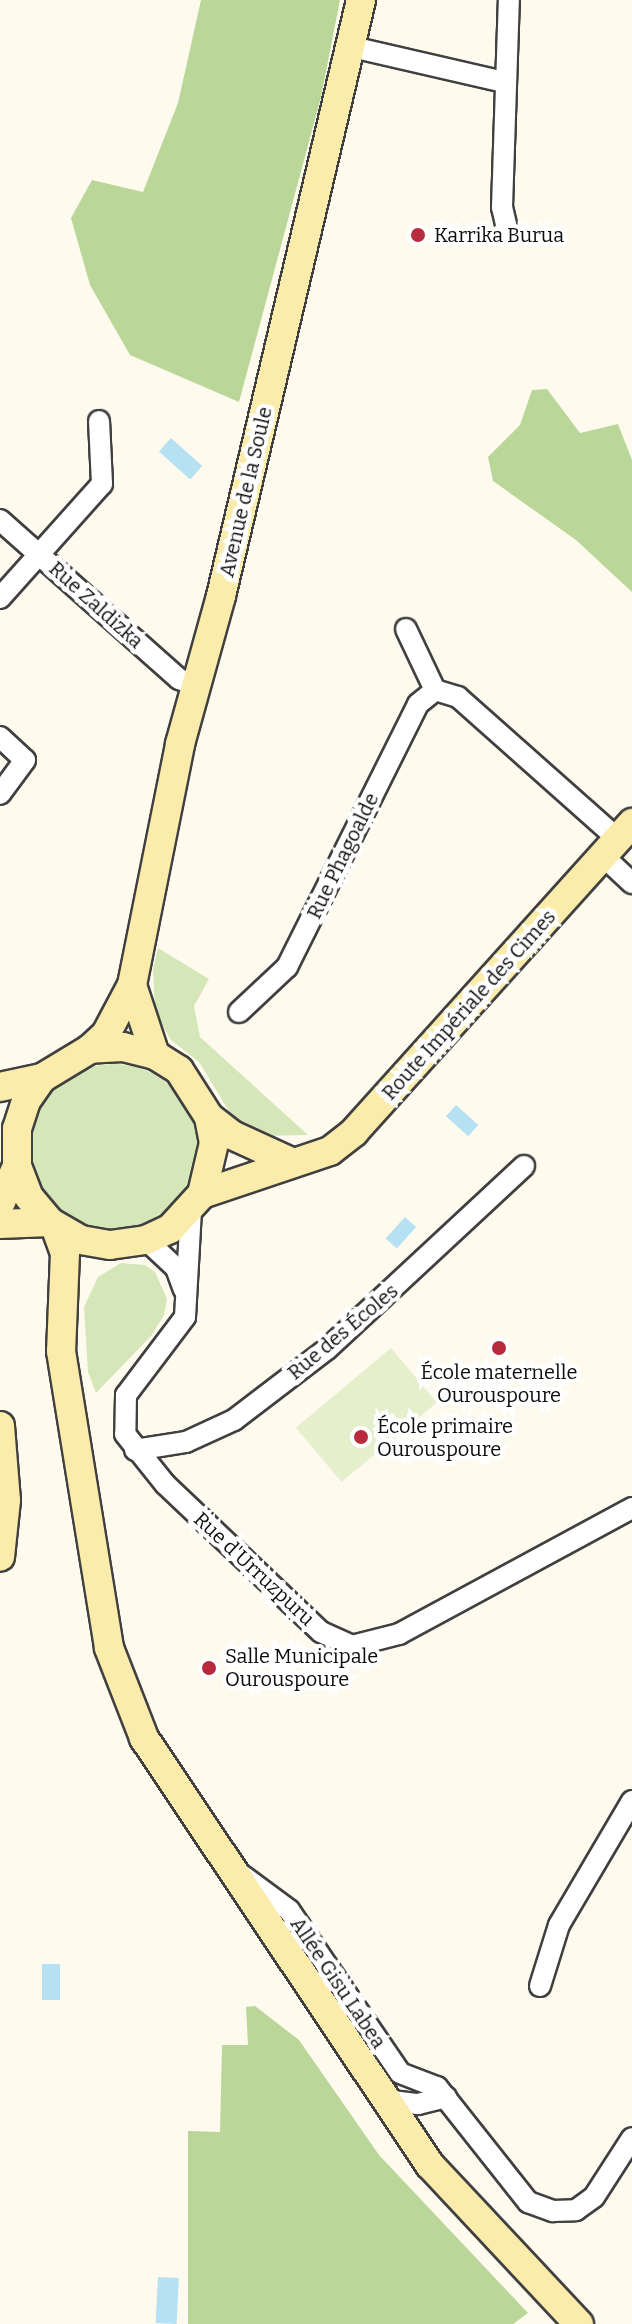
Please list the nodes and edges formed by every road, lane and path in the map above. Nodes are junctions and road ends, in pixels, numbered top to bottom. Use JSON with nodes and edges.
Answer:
{"nodes":[{"id":1,"x":361,"y":0,"type":"edge"},
{"id":2,"x":509,"y":0,"type":"edge"},
{"id":3,"x":352,"y":47,"type":"junction"},
{"id":4,"x":504,"y":82,"type":"junction"},
{"id":5,"x":508,"y":233,"type":"dead end"},
{"id":6,"x":99,"y":421,"type":"dead end"},
{"id":7,"x":0,"y":520,"type":"edge"},
{"id":8,"x":39,"y":555,"type":"junction"},
{"id":9,"x":0,"y":598,"type":"edge"},
{"id":10,"x":406,"y":629,"type":"dead end"},
{"id":11,"x":195,"y":685,"type":"junction"},
{"id":12,"x":435,"y":690,"type":"junction"},
{"id":13,"x":0,"y":737,"type":"edge"},
{"id":14,"x":0,"y":794,"type":"edge"},
{"id":15,"x":618,"y":839,"type":"edge"},
{"id":16,"x":632,"y":883,"type":"edge"},
{"id":17,"x":132,"y":985,"type":"junction"},
{"id":18,"x":239,"y":1012,"type":"dead end"},
{"id":19,"x":90,"y":1049,"type":"junction"},
{"id":20,"x":155,"y":1055,"type":"junction"},
{"id":21,"x":42,"y":1078,"type":"junction"},
{"id":22,"x":0,"y":1087,"type":"edge"},
{"id":23,"x":209,"y":1117,"type":"junction"},
{"id":24,"x":8,"y":1123,"type":"edge"},
{"id":25,"x":291,"y":1162,"type":"junction"},
{"id":26,"x":17,"y":1166,"type":"junction"},
{"id":27,"x":524,"y":1166,"type":"dead end"},
{"id":28,"x":196,"y":1202,"type":"junction"},
{"id":29,"x":0,"y":1204,"type":"edge"},
{"id":30,"x":0,"y":1224,"type":"edge"},
{"id":31,"x":53,"y":1224,"type":"junction"},
{"id":32,"x":146,"y":1240,"type":"junction"},
{"id":33,"x":110,"y":1245,"type":"junction"},
{"id":34,"x":66,"y":1292,"type":"junction"},
{"id":35,"x":187,"y":1297,"type":"junction"},
{"id":36,"x":0,"y":1426,"type":"edge"},
{"id":37,"x":135,"y":1450,"type":"junction"},
{"id":38,"x":632,"y":1508,"type":"edge"},
{"id":39,"x":1,"y":1550,"type":"edge"},
{"id":40,"x":632,"y":1801,"type":"edge"},
{"id":41,"x":229,"y":1866,"type":"junction"},
{"id":42,"x":540,"y":1986,"type":"dead end"},
{"id":43,"x":446,"y":2097,"type":"junction"},
{"id":44,"x":384,"y":2100,"type":"junction"},
{"id":45,"x":632,"y":2138,"type":"edge"},
{"id":46,"x":579,"y":2324,"type":"edge"}],
"edges":[{"from":1,"to":3,"type":"street","name":"Avenue de la Soule"},
{"from":2,"to":4,"type":"street"},
{"from":3,"to":4,"type":"street"},
{"from":3,"to":11,"type":"street","name":"Avenue de la Soule"},
{"from":4,"to":5,"type":"street"},
{"from":6,"to":8,"type":"street"},
{"from":7,"to":8,"type":"street","name":"Rue Zaldizka"},
{"from":8,"to":9,"type":"street"},
{"from":8,"to":11,"type":"street","name":"Rue Zaldizka"},
{"from":10,"to":12,"type":"street"},
{"from":11,"to":17,"type":"street","name":"Avenue de la Soule"},
{"from":12,"to":15,"type":"street"},
{"from":12,"to":18,"type":"street","name":"Rue Phagoalde"},
{"from":13,"to":14,"type":"street"},
{"from":15,"to":16,"type":"street"},
{"from":15,"to":25,"type":"street","name":"Route Impériale des Cimes"},
{"from":17,"to":19,"type":"street","name":"Avenue de la Soule"},
{"from":17,"to":20,"type":"street"},
{"from":19,"to":20,"type":"street"},
{"from":19,"to":21,"type":"street"},
{"from":20,"to":23,"type":"street"},
{"from":21,"to":22,"type":"street"},
{"from":21,"to":24,"type":"street"},
{"from":23,"to":25,"type":"street"},
{"from":23,"to":28,"type":"street"},
{"from":24,"to":26,"type":"street"},
{"from":25,"to":28,"type":"street","name":"Route Impériale des Cimes"},
{"from":26,"to":29,"type":"street"},
{"from":26,"to":31,"type":"street"},
{"from":27,"to":37,"type":"street","name":"Rue des Écoles"},
{"from":28,"to":32,"type":"street"},
{"from":28,"to":35,"type":"street"},
{"from":30,"to":31,"type":"street"},
{"from":31,"to":33,"type":"street"},
{"from":31,"to":34,"type":"street"},
{"from":32,"to":33,"type":"street"},
{"from":32,"to":35,"type":"street"},
{"from":33,"to":34,"type":"street"},
{"from":34,"to":41,"type":"street"},
{"from":35,"to":37,"type":"street"},
{"from":36,"to":39,"type":"street"},
{"from":37,"to":38,"type":"street","name":"Rue d'Urruzpuru"},
{"from":40,"to":42,"type":"street"},
{"from":41,"to":43,"type":"street","name":"Allée Gisu Labea"},
{"from":41,"to":44,"type":"street"},
{"from":43,"to":44,"type":"street"},
{"from":43,"to":45,"type":"street","name":"Allée Gisu Labea"},
{"from":44,"to":46,"type":"street"}]}
